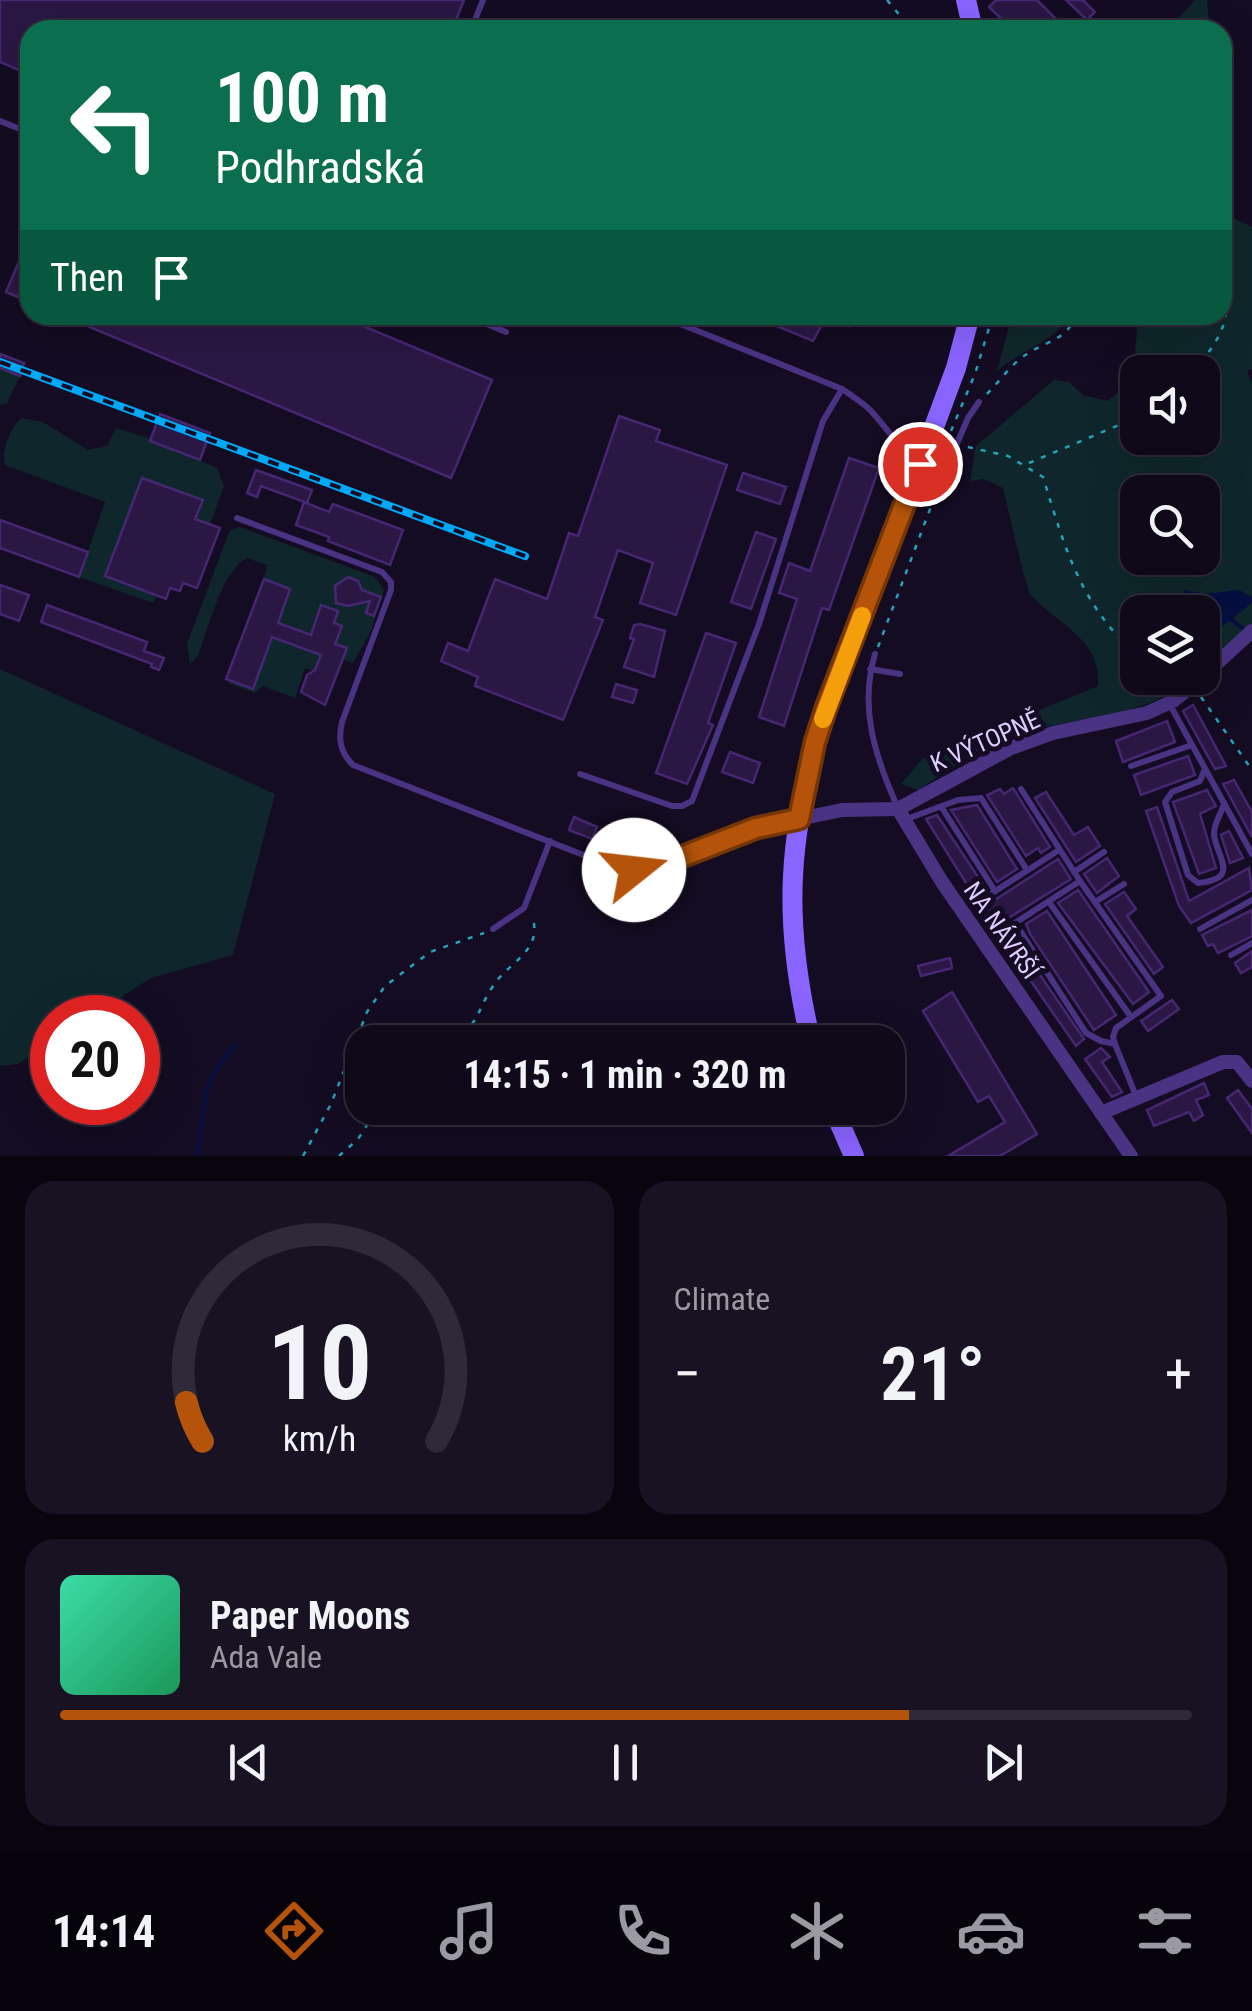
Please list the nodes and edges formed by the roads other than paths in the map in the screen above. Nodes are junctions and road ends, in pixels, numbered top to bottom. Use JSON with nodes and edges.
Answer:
{"nodes":[{"id":1,"x":489,"y":325,"type":"edge"},
{"id":2,"x":683,"y":325,"type":"edge"},
{"id":3,"x":967,"y":325,"type":"edge"},
{"id":4,"x":506,"y":332,"type":"dead end"},
{"id":5,"x":842,"y":389,"type":"junction"},
{"id":6,"x":979,"y":402,"type":"road end"},
{"id":7,"x":920,"y":464,"type":"junction"},
{"id":8,"x":237,"y":518,"type":"dead end"},
{"id":9,"x":1252,"y":631,"type":"edge"},
{"id":10,"x":875,"y":654,"type":"road end"},
{"id":11,"x":1220,"y":661,"type":"edge"},
{"id":12,"x":870,"y":669,"type":"junction"},
{"id":13,"x":900,"y":674,"type":"dead end"},
{"id":14,"x":1179,"y":695,"type":"edge"},
{"id":15,"x":1169,"y":703,"type":"junction"},
{"id":16,"x":1192,"y":745,"type":"junction"},
{"id":17,"x":1131,"y":766,"type":"dead end"},
{"id":18,"x":1205,"y":769,"type":"junction"},
{"id":19,"x":580,"y":774,"type":"dead end"},
{"id":20,"x":1020,"y":789,"type":"dead end"},
{"id":21,"x":1224,"y":803,"type":"junction"},
{"id":22,"x":942,"y":808,"type":"junction"},
{"id":23,"x":901,"y":814,"type":"junction"},
{"id":24,"x":799,"y":819,"type":"junction"},
{"id":25,"x":550,"y":842,"type":"junction"},
{"id":26,"x":1060,"y":850,"type":"junction"},
{"id":27,"x":1104,"y":852,"type":"dead end"},
{"id":28,"x":1252,"y":854,"type":"edge"},
{"id":29,"x":1027,"y":870,"type":"junction"},
{"id":30,"x":1074,"y":872,"type":"junction"},
{"id":31,"x":1080,"y":881,"type":"junction"},
{"id":32,"x":1124,"y":884,"type":"dead end"},
{"id":33,"x":995,"y":891,"type":"junction"},
{"id":34,"x":983,"y":899,"type":"dead end"},
{"id":35,"x":1252,"y":900,"type":"edge"},
{"id":36,"x":1048,"y":902,"type":"junction"},
{"id":37,"x":1095,"y":902,"type":"junction"},
{"id":38,"x":1015,"y":923,"type":"junction"},
{"id":39,"x":493,"y":929,"type":"road end"},
{"id":40,"x":1200,"y":929,"type":"dead end"},
{"id":41,"x":1001,"y":932,"type":"dead end"},
{"id":42,"x":1252,"y":944,"type":"edge"},
{"id":43,"x":1231,"y":955,"type":"dead end"},
{"id":44,"x":1131,"y":1017,"type":"junction"},
{"id":45,"x":807,"y":1025,"type":"edge"},
{"id":46,"x":1115,"y":1044,"type":"junction"},
{"id":47,"x":1252,"y":1081,"type":"edge"},
{"id":48,"x":1137,"y":1097,"type":"junction"},
{"id":49,"x":1101,"y":1114,"type":"junction"},
{"id":50,"x":840,"y":1125,"type":"edge"},
{"id":51,"x":854,"y":1156,"type":"edge"},
{"id":52,"x":1131,"y":1156,"type":"edge"}],
"edges":[{"from":1,"to":4,"type":"lane"},
{"from":2,"to":5,"type":"lane"},
{"from":3,"to":7,"type":"main road"},
{"from":5,"to":7,"type":"lane"},
{"from":5,"to":19,"type":"lane"},
{"from":6,"to":7,"type":"lane"},
{"from":7,"to":24,"type":"main road"},
{"from":8,"to":25,"type":"lane"},
{"from":9,"to":11,"type":"street","name":"K VÝTOPNĚ"},
{"from":10,"to":12,"type":"lane"},
{"from":12,"to":13,"type":"lane"},
{"from":12,"to":23,"type":"lane"},
{"from":14,"to":15,"type":"street","name":"K VÝTOPNĚ"},
{"from":15,"to":16,"type":"lane"},
{"from":15,"to":23,"type":"street","name":"K VÝTOPNĚ"},
{"from":16,"to":17,"type":"lane"},
{"from":16,"to":18,"type":"lane"},
{"from":18,"to":21,"type":"lane"},
{"from":18,"to":21,"type":"lane"},
{"from":20,"to":26,"type":"lane"},
{"from":21,"to":28,"type":"lane"},
{"from":22,"to":23,"type":"lane"},
{"from":22,"to":29,"type":"lane"},
{"from":22,"to":33,"type":"lane"},
{"from":23,"to":24,"type":"street"},
{"from":23,"to":49,"type":"street","name":"NA NÁVRŠÍ"},
{"from":24,"to":25,"type":"lane"},
{"from":24,"to":45,"type":"main road"},
{"from":25,"to":39,"type":"lane"},
{"from":26,"to":29,"type":"lane"},
{"from":26,"to":30,"type":"lane"},
{"from":27,"to":30,"type":"lane"},
{"from":29,"to":33,"type":"lane"},
{"from":30,"to":31,"type":"lane"},
{"from":31,"to":36,"type":"lane"},
{"from":31,"to":37,"type":"lane"},
{"from":32,"to":37,"type":"lane"},
{"from":33,"to":34,"type":"lane"},
{"from":35,"to":40,"type":"lane"},
{"from":36,"to":38,"type":"lane"},
{"from":36,"to":44,"type":"lane"},
{"from":37,"to":44,"type":"lane"},
{"from":38,"to":41,"type":"lane"},
{"from":38,"to":46,"type":"lane"},
{"from":42,"to":43,"type":"lane"},
{"from":44,"to":46,"type":"lane"},
{"from":46,"to":48,"type":"lane"},
{"from":47,"to":48,"type":"street"},
{"from":48,"to":49,"type":"street"},
{"from":49,"to":52,"type":"street","name":"NA NÁVRŠÍ"},
{"from":50,"to":51,"type":"main road"}]}
